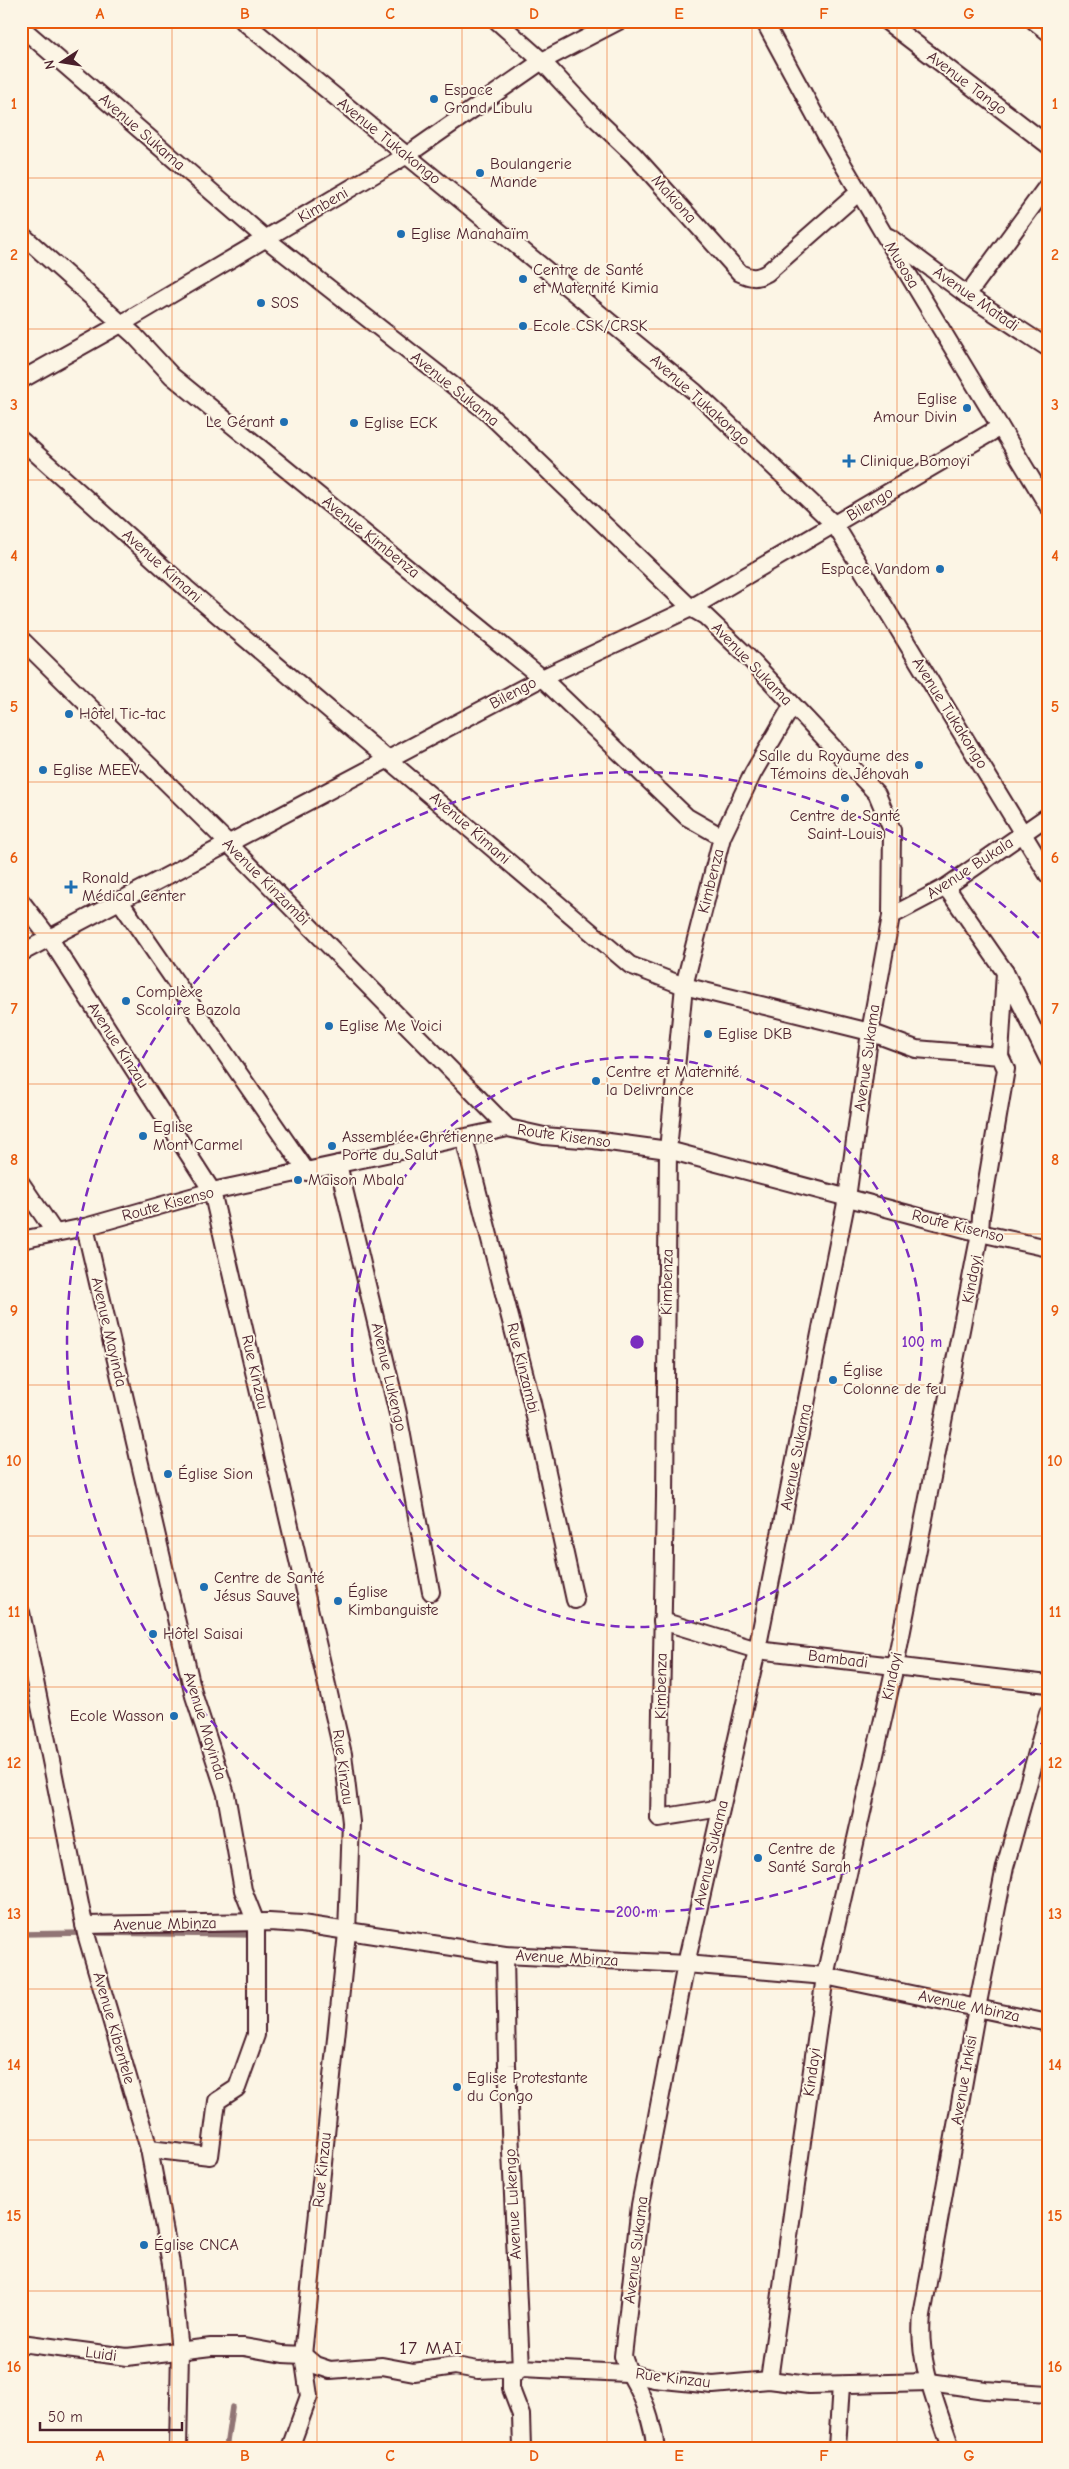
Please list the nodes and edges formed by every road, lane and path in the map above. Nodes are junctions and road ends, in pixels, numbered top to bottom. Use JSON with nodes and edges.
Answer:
{"nodes":[{"id":1,"x":242,"y":21,"type":"edge"},
{"id":2,"x":497,"y":21,"type":"edge"},
{"id":3,"x":619,"y":21,"type":"edge"},
{"id":4,"x":764,"y":21,"type":"edge"},
{"id":5,"x":886,"y":21,"type":"edge"},
{"id":6,"x":1034,"y":21,"type":"edge"},
{"id":7,"x":21,"y":27,"type":"edge"},
{"id":8,"x":1048,"y":32,"type":"edge"},
{"id":9,"x":542,"y":62,"type":"junction"},
{"id":10,"x":1048,"y":145,"type":"edge"},
{"id":11,"x":407,"y":155,"type":"junction"},
{"id":12,"x":1048,"y":184,"type":"edge"},
{"id":13,"x":859,"y":192,"type":"junction"},
{"id":14,"x":882,"y":231,"type":"junction"},
{"id":15,"x":21,"y":234,"type":"edge"},
{"id":16,"x":265,"y":238,"type":"junction"},
{"id":17,"x":967,"y":295,"type":"junction"},
{"id":18,"x":121,"y":324,"type":"junction"},
{"id":19,"x":1048,"y":348,"type":"edge"},
{"id":20,"x":21,"y":380,"type":"edge"},
{"id":21,"x":1000,"y":426,"type":"junction"},
{"id":22,"x":21,"y":440,"type":"edge"},
{"id":23,"x":1048,"y":506,"type":"edge"},
{"id":24,"x":835,"y":525,"type":"junction"},
{"id":25,"x":691,"y":608,"type":"junction"},
{"id":26,"x":21,"y":639,"type":"edge"},
{"id":27,"x":542,"y":678,"type":"junction"},
{"id":28,"x":792,"y":706,"type":"junction"},
{"id":29,"x":389,"y":759,"type":"junction"},
{"id":30,"x":1048,"y":816,"type":"edge"},
{"id":31,"x":1024,"y":833,"type":"junction"},
{"id":32,"x":722,"y":837,"type":"junction"},
{"id":33,"x":228,"y":843,"type":"junction"},
{"id":34,"x":1048,"y":875,"type":"edge"},
{"id":35,"x":946,"y":887,"type":"junction"},
{"id":36,"x":119,"y":900,"type":"junction"},
{"id":37,"x":21,"y":901,"type":"edge"},
{"id":38,"x":891,"y":916,"type":"junction"},
{"id":39,"x":50,"y":939,"type":"junction"},
{"id":40,"x":21,"y":953,"type":"edge"},
{"id":41,"x":1005,"y":972,"type":"junction"},
{"id":42,"x":684,"y":986,"type":"junction"},
{"id":43,"x":870,"y":1032,"type":"junction"},
{"id":44,"x":1000,"y":1056,"type":"junction"},
{"id":45,"x":1048,"y":1059,"type":"edge"},
{"id":46,"x":508,"y":1128,"type":"junction"},
{"id":47,"x":464,"y":1138,"type":"junction"},
{"id":48,"x":668,"y":1150,"type":"junction"},
{"id":49,"x":338,"y":1164,"type":"junction"},
{"id":50,"x":307,"y":1172,"type":"junction"},
{"id":51,"x":21,"y":1183,"type":"edge"},
{"id":52,"x":212,"y":1191,"type":"junction"},
{"id":53,"x":847,"y":1198,"type":"junction"},
{"id":54,"x":85,"y":1226,"type":"junction"},
{"id":55,"x":55,"y":1233,"type":"junction"},
{"id":56,"x":980,"y":1233,"type":"junction"},
{"id":57,"x":21,"y":1240,"type":"edge"},
{"id":58,"x":1048,"y":1248,"type":"edge"},
{"id":59,"x":431,"y":1592,"type":"dead end"},
{"id":60,"x":576,"y":1600,"type":"dead end"},
{"id":61,"x":21,"y":1612,"type":"edge"},
{"id":62,"x":662,"y":1621,"type":"junction"},
{"id":63,"x":757,"y":1650,"type":"junction"},
{"id":64,"x":895,"y":1666,"type":"junction"},
{"id":65,"x":1048,"y":1684,"type":"edge"},
{"id":66,"x":1048,"y":1713,"type":"edge"},
{"id":67,"x":721,"y":1808,"type":"junction"},
{"id":68,"x":84,"y":1922,"type":"junction"},
{"id":69,"x":256,"y":1923,"type":"junction"},
{"id":70,"x":347,"y":1933,"type":"junction"},
{"id":71,"x":505,"y":1955,"type":"junction"},
{"id":72,"x":686,"y":1964,"type":"junction"},
{"id":73,"x":825,"y":1976,"type":"junction"},
{"id":74,"x":977,"y":2008,"type":"junction"},
{"id":75,"x":1048,"y":2023,"type":"edge"},
{"id":76,"x":149,"y":2149,"type":"junction"},
{"id":77,"x":21,"y":2342,"type":"edge"},
{"id":78,"x":180,"y":2351,"type":"junction"},
{"id":79,"x":303,"y":2354,"type":"junction"},
{"id":80,"x":521,"y":2368,"type":"junction"},
{"id":81,"x":627,"y":2373,"type":"junction"},
{"id":82,"x":769,"y":2380,"type":"junction"},
{"id":83,"x":930,"y":2382,"type":"junction"},
{"id":84,"x":841,"y":2386,"type":"junction"},
{"id":85,"x":1048,"y":2394,"type":"edge"},
{"id":86,"x":178,"y":2448,"type":"edge"},
{"id":87,"x":290,"y":2448,"type":"edge"},
{"id":88,"x":522,"y":2448,"type":"edge"},
{"id":89,"x":656,"y":2448,"type":"edge"},
{"id":90,"x":837,"y":2448,"type":"edge"},
{"id":91,"x":951,"y":2448,"type":"edge"}],
"edges":[{"from":1,"to":11,"type":"street","name":"Avenue Tukakongo"},
{"from":2,"to":9,"type":"street","name":"Makiona"},
{"from":3,"to":9,"type":"street","name":"Kimbeni"},
{"from":4,"to":13,"type":"street","name":"Musosa"},
{"from":5,"to":10,"type":"street","name":"Avenue Tango"},
{"from":6,"to":8,"type":"street"},
{"from":7,"to":16,"type":"street","name":"Avenue Sukama"},
{"from":9,"to":11,"type":"street","name":"Kimbeni"},
{"from":9,"to":13,"type":"street","name":"Makiona"},
{"from":11,"to":16,"type":"street","name":"Kimbeni"},
{"from":11,"to":24,"type":"street","name":"Avenue Tukakongo"},
{"from":12,"to":17,"type":"street"},
{"from":13,"to":14,"type":"street","name":"Musosa"},
{"from":14,"to":17,"type":"street","name":"Avenue Matadi"},
{"from":14,"to":21,"type":"street","name":"Musosa"},
{"from":15,"to":18,"type":"street","name":"Avenue Kimbenza"},
{"from":16,"to":18,"type":"street","name":"Kimbeni"},
{"from":16,"to":25,"type":"street","name":"Avenue Sukama"},
{"from":17,"to":19,"type":"street","name":"Avenue Matadi"},
{"from":18,"to":20,"type":"street","name":"Kimbeni"},
{"from":18,"to":27,"type":"street","name":"Avenue Kimbenza"},
{"from":21,"to":23,"type":"street","name":"Musosa"},
{"from":21,"to":24,"type":"street","name":"Bilengo"},
{"from":22,"to":29,"type":"street","name":"Avenue Kimani"},
{"from":24,"to":25,"type":"street","name":"Bilengo"},
{"from":24,"to":31,"type":"street","name":"Avenue Tukakongo"},
{"from":25,"to":27,"type":"street","name":"Bilengo"},
{"from":25,"to":28,"type":"street","name":"Avenue Sukama"},
{"from":26,"to":33,"type":"street","name":"Avenue Kinzambi"},
{"from":27,"to":29,"type":"street","name":"Bilengo"},
{"from":27,"to":32,"type":"street","name":"Avenue Kimbenza"},
{"from":28,"to":32,"type":"street","name":"Kimbenza"},
{"from":28,"to":38,"type":"street","name":"Avenue Sukama"},
{"from":29,"to":33,"type":"street","name":"Bilengo"},
{"from":29,"to":42,"type":"street","name":"Avenue Kimani"},
{"from":30,"to":31,"type":"street","name":"Avenue Bukala"},
{"from":31,"to":34,"type":"street","name":"Avenue Tukakongo"},
{"from":31,"to":35,"type":"street","name":"Avenue Bukala"},
{"from":32,"to":42,"type":"street","name":"Kimbenza"},
{"from":33,"to":36,"type":"street","name":"Bilengo"},
{"from":33,"to":46,"type":"street","name":"Avenue Kinzambi"},
{"from":35,"to":38,"type":"street","name":"Avenue Bukala"},
{"from":35,"to":41,"type":"street"},
{"from":36,"to":39,"type":"street","name":"Bilengo"},
{"from":36,"to":50,"type":"street"},
{"from":37,"to":39,"type":"street","name":"Avenue Kinzau"},
{"from":38,"to":43,"type":"street","name":"Avenue Sukama"},
{"from":39,"to":40,"type":"street","name":"Bilengo"},
{"from":39,"to":52,"type":"street","name":"Avenue Kinzau"},
{"from":41,"to":44,"type":"street","name":"Kindayi"},
{"from":41,"to":45,"type":"street"},
{"from":42,"to":43,"type":"street","name":"Avenue Kimani"},
{"from":42,"to":48,"type":"street","name":"Kimbenza"},
{"from":43,"to":44,"type":"street","name":"Avenue Kimani"},
{"from":43,"to":53,"type":"street","name":"Avenue Sukama"},
{"from":44,"to":56,"type":"street","name":"Kindayi"},
{"from":46,"to":47,"type":"street","name":"Route Kisenso"},
{"from":46,"to":48,"type":"street","name":"Route Kisenso"},
{"from":47,"to":49,"type":"street","name":"Route Kisenso"},
{"from":47,"to":60,"type":"street","name":"Rue Kinzambi"},
{"from":48,"to":53,"type":"street","name":"Route Kisenso"},
{"from":48,"to":62,"type":"street","name":"Kimbenza"},
{"from":49,"to":50,"type":"street","name":"Route Kisenso"},
{"from":49,"to":59,"type":"street","name":"Avenue Lukengo"},
{"from":50,"to":52,"type":"street","name":"Route Kisenso"},
{"from":51,"to":55,"type":"street"},
{"from":52,"to":54,"type":"street","name":"Route Kisenso"},
{"from":52,"to":70,"type":"street","name":"Rue Kinzau"},
{"from":53,"to":56,"type":"street","name":"Route Kisenso"},
{"from":53,"to":63,"type":"street","name":"Avenue Sukama"},
{"from":54,"to":55,"type":"street","name":"Route Kisenso"},
{"from":54,"to":69,"type":"street","name":"Avenue Mayinda"},
{"from":55,"to":57,"type":"street","name":"Route Kisenso"},
{"from":56,"to":58,"type":"street","name":"Route Kisenso"},
{"from":56,"to":64,"type":"street","name":"Kindayi"},
{"from":61,"to":68,"type":"street","name":"Avenue Kibentele"},
{"from":62,"to":63,"type":"street","name":"Bambadi"},
{"from":62,"to":67,"type":"street","name":"Kimbenza"},
{"from":63,"to":64,"type":"street","name":"Bambadi"},
{"from":63,"to":67,"type":"street","name":"Avenue Sukama"},
{"from":64,"to":65,"type":"street","name":"Bambadi"},
{"from":64,"to":73,"type":"street","name":"Kindayi"},
{"from":66,"to":74,"type":"street","name":"Avenue Inkisi"},
{"from":67,"to":72,"type":"street","name":"Avenue Sukama"},
{"from":68,"to":69,"type":"street","name":"Avenue Mbinza"},
{"from":68,"to":76,"type":"street","name":"Avenue Kibentele"},
{"from":69,"to":70,"type":"street","name":"Avenue Mbinza"},
{"from":69,"to":76,"type":"street","name":"Avenue Mayinda"},
{"from":70,"to":71,"type":"street","name":"Avenue Mbinza"},
{"from":70,"to":79,"type":"street","name":"Rue Kinzau"},
{"from":71,"to":72,"type":"street","name":"Avenue Mbinza"},
{"from":71,"to":80,"type":"street","name":"Avenue Lukengo"},
{"from":72,"to":73,"type":"street","name":"Avenue Mbinza"},
{"from":72,"to":81,"type":"street","name":"Avenue Sukama"},
{"from":73,"to":74,"type":"street","name":"Avenue Mbinza"},
{"from":73,"to":82,"type":"street","name":"Kindayi"},
{"from":74,"to":75,"type":"street","name":"Avenue Mbinza"},
{"from":74,"to":83,"type":"street","name":"Avenue Inkisi"},
{"from":76,"to":78,"type":"street","name":"Avenue Kibentele"},
{"from":77,"to":78,"type":"street","name":"Luidi"},
{"from":78,"to":79,"type":"street","name":"Luidi"},
{"from":78,"to":86,"type":"street","name":"Avenue Kibentele"},
{"from":79,"to":80,"type":"street","name":"Rue Kinzau"},
{"from":79,"to":87,"type":"street","name":"Rue Kinzau"},
{"from":80,"to":81,"type":"street","name":"Rue Kinzau"},
{"from":80,"to":88,"type":"street","name":"Avenue Lukengo"},
{"from":81,"to":82,"type":"street","name":"Rue Kinzau"},
{"from":81,"to":89,"type":"street","name":"Avenue Sukama"},
{"from":82,"to":84,"type":"street","name":"Rue Kinzau"},
{"from":83,"to":84,"type":"street","name":"Rue Kinzau"},
{"from":83,"to":85,"type":"street","name":"Rue Kinzau"},
{"from":83,"to":91,"type":"street","name":"Avenue Inkisi"},
{"from":84,"to":90,"type":"street"}]}
